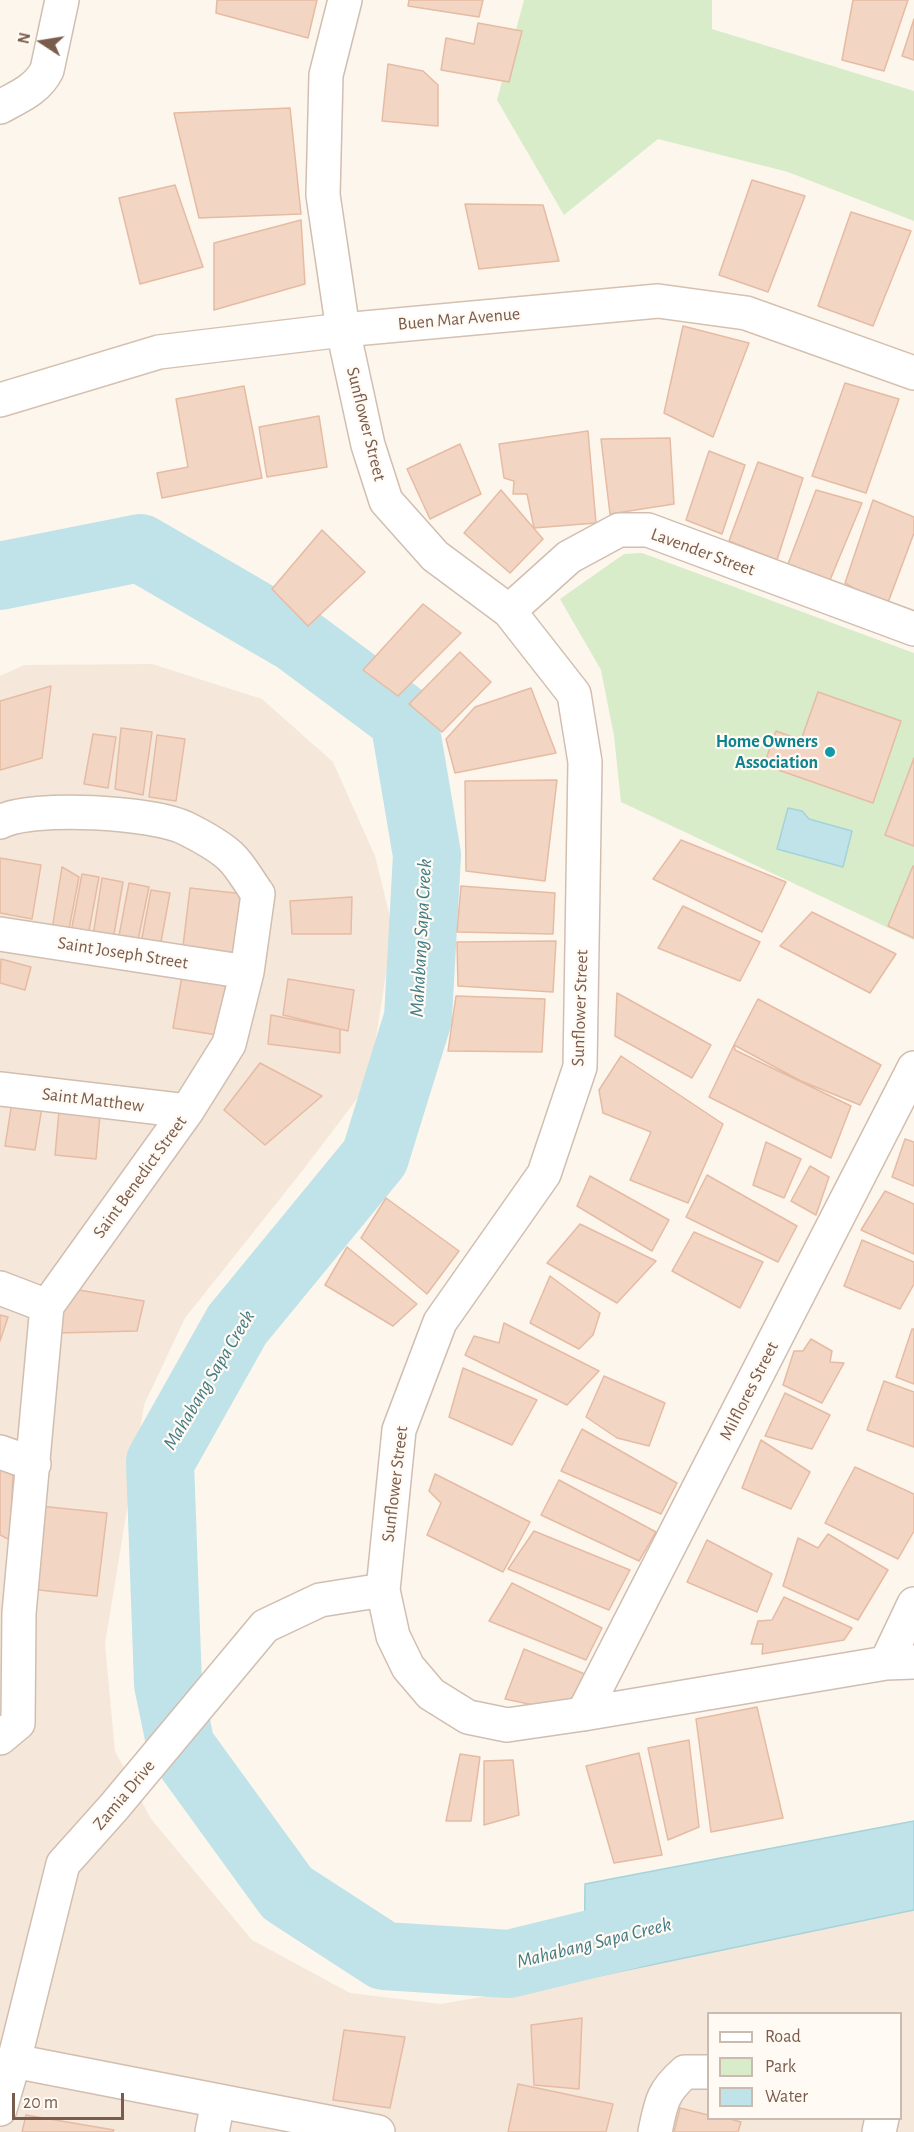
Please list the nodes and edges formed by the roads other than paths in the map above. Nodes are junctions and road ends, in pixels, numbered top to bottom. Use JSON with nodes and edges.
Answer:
{"nodes":[{"id":1,"x":62,"y":0,"type":"edge"},
{"id":2,"x":345,"y":0,"type":"edge"},
{"id":3,"x":0,"y":107,"type":"edge"},
{"id":4,"x":343,"y":330,"type":"junction"},
{"id":5,"x":914,"y":373,"type":"edge"},
{"id":6,"x":0,"y":400,"type":"edge"},
{"id":7,"x":509,"y":611,"type":"junction"},
{"id":8,"x":914,"y":629,"type":"edge"},
{"id":9,"x":0,"y":822,"type":"edge"},
{"id":10,"x":0,"y":934,"type":"edge"},
{"id":11,"x":247,"y":972,"type":"junction"},
{"id":12,"x":914,"y":1068,"type":"edge"},
{"id":13,"x":0,"y":1089,"type":"edge"},
{"id":14,"x":187,"y":1112,"type":"junction"},
{"id":15,"x":0,"y":1288,"type":"edge"},
{"id":16,"x":47,"y":1306,"type":"junction"},
{"id":17,"x":0,"y":1452,"type":"edge"},
{"id":18,"x":34,"y":1464,"type":"junction"},
{"id":19,"x":383,"y":1590,"type":"junction"},
{"id":20,"x":914,"y":1604,"type":"edge"},
{"id":21,"x":10,"y":1609,"type":"edge"},
{"id":22,"x":900,"y":1662,"type":"edge"},
{"id":23,"x":583,"y":1714,"type":"junction"},
{"id":24,"x":0,"y":1738,"type":"edge"},
{"id":25,"x":14,"y":2061,"type":"junction"},
{"id":26,"x":697,"y":2072,"type":"edge"},
{"id":27,"x":0,"y":2109,"type":"edge"},
{"id":28,"x":215,"y":2117,"type":"edge"},
{"id":29,"x":378,"y":2132,"type":"edge"},
{"id":30,"x":655,"y":2132,"type":"edge"}],
"edges":[{"from":1,"to":3,"type":"street"},
{"from":2,"to":4,"type":"street","name":"Sunflower Street"},
{"from":4,"to":5,"type":"street","name":"Buen Mar Avenue"},
{"from":4,"to":6,"type":"street","name":"Buen Mar Avenue"},
{"from":4,"to":7,"type":"street","name":"Sunflower Street"},
{"from":7,"to":8,"type":"street","name":"Lavender Street"},
{"from":7,"to":19,"type":"street","name":"Sunflower Street"},
{"from":9,"to":11,"type":"street","name":"Saint Benedict Street"},
{"from":10,"to":11,"type":"street","name":"Saint Joseph Street"},
{"from":11,"to":14,"type":"street","name":"Saint Benedict Street"},
{"from":12,"to":23,"type":"street","name":"Milflores Street"},
{"from":13,"to":14,"type":"street","name":"Saint Matthew"},
{"from":14,"to":16,"type":"street","name":"Saint Benedict Street"},
{"from":15,"to":16,"type":"street"},
{"from":16,"to":18,"type":"street"},
{"from":17,"to":18,"type":"street"},
{"from":18,"to":21,"type":"street"},
{"from":19,"to":23,"type":"street","name":"Sunflower Street"},
{"from":19,"to":25,"type":"street","name":"Zamia Drive"},
{"from":20,"to":22,"type":"street"},
{"from":21,"to":24,"type":"street"},
{"from":22,"to":23,"type":"street","name":"Sunflower Street"},
{"from":25,"to":27,"type":"street","name":"Zamia Drive"},
{"from":25,"to":28,"type":"street"},
{"from":26,"to":30,"type":"street"},
{"from":28,"to":29,"type":"street"}]}
